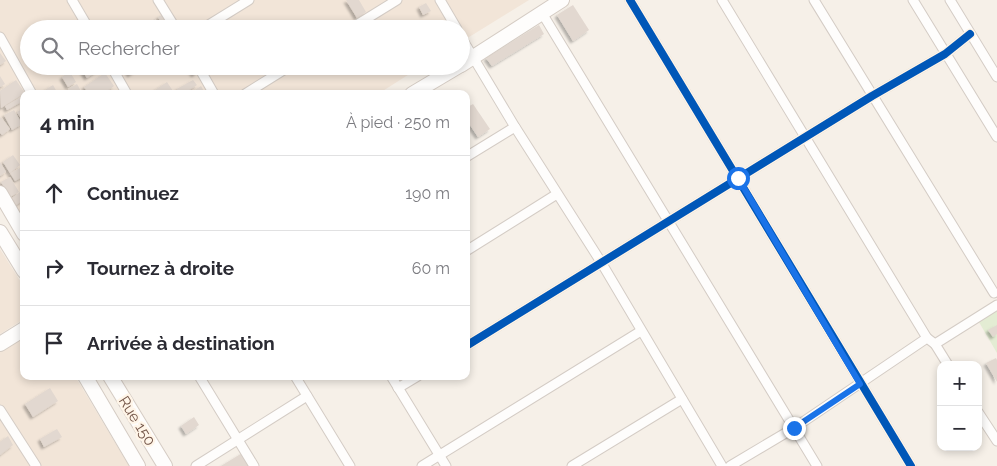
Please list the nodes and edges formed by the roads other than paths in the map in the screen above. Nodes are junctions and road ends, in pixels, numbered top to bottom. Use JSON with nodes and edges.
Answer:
{"nodes":[{"id":1,"x":72,"y":0,"type":"edge"},
{"id":2,"x":158,"y":0,"type":"edge"},
{"id":3,"x":249,"y":0,"type":"edge"},
{"id":4,"x":397,"y":0,"type":"edge"},
{"id":5,"x":440,"y":0,"type":"edge"},
{"id":6,"x":562,"y":0,"type":"edge"},
{"id":7,"x":630,"y":0,"type":"edge"},
{"id":8,"x":722,"y":0,"type":"edge"},
{"id":9,"x":814,"y":0,"type":"edge"},
{"id":10,"x":913,"y":0,"type":"edge"},
{"id":11,"x":950,"y":0,"type":"edge"},
{"id":12,"x":542,"y":13,"type":"junction"},
{"id":13,"x":84,"y":20,"type":"edge"},
{"id":14,"x":170,"y":20,"type":"edge"},
{"id":15,"x":217,"y":20,"type":"edge"},
{"id":16,"x":365,"y":20,"type":"edge"},
{"id":17,"x":451,"y":20,"type":"edge"},
{"id":18,"x":970,"y":34,"type":"junction"},
{"id":19,"x":0,"y":37,"type":"edge"},
{"id":20,"x":945,"y":54,"type":"junction"},
{"id":21,"x":470,"y":59,"type":"edge"},
{"id":22,"x":470,"y":71,"type":"edge"},
{"id":23,"x":20,"y":73,"type":"edge"},
{"id":24,"x":21,"y":75,"type":"edge"},
{"id":25,"x":116,"y":75,"type":"edge"},
{"id":26,"x":203,"y":75,"type":"edge"},
{"id":27,"x":276,"y":75,"type":"edge"},
{"id":28,"x":444,"y":75,"type":"edge"},
{"id":29,"x":997,"y":77,"type":"edge"},
{"id":30,"x":30,"y":90,"type":"edge"},
{"id":31,"x":125,"y":90,"type":"edge"},
{"id":32,"x":212,"y":90,"type":"edge"},
{"id":33,"x":251,"y":90,"type":"edge"},
{"id":34,"x":419,"y":90,"type":"edge"},
{"id":35,"x":872,"y":96,"type":"junction"},
{"id":36,"x":515,"y":127,"type":"junction"},
{"id":37,"x":997,"y":137,"type":"edge"},
{"id":38,"x":805,"y":138,"type":"junction"},
{"id":39,"x":470,"y":155,"type":"edge"},
{"id":40,"x":738,"y":178,"type":"junction"},
{"id":41,"x":0,"y":193,"type":"edge"},
{"id":42,"x":557,"y":194,"type":"junction"},
{"id":43,"x":667,"y":221,"type":"junction"},
{"id":44,"x":20,"y":227,"type":"edge"},
{"id":45,"x":0,"y":232,"type":"edge"},
{"id":46,"x":470,"y":248,"type":"edge"},
{"id":47,"x":601,"y":262,"type":"junction"},
{"id":48,"x":20,"y":264,"type":"edge"},
{"id":49,"x":994,"y":293,"type":"dead end"},
{"id":50,"x":997,"y":305,"type":"edge"},
{"id":51,"x":641,"y":331,"type":"junction"},
{"id":52,"x":20,"y":332,"type":"edge"},
{"id":53,"x":931,"y":341,"type":"junction"},
{"id":54,"x":0,"y":344,"type":"edge"},
{"id":55,"x":470,"y":344,"type":"edge"},
{"id":56,"x":945,"y":361,"type":"edge"},
{"id":57,"x":87,"y":380,"type":"edge"},
{"id":58,"x":112,"y":380,"type":"edge"},
{"id":59,"x":201,"y":380,"type":"edge"},
{"id":60,"x":297,"y":380,"type":"edge"},
{"id":61,"x":393,"y":380,"type":"edge"},
{"id":62,"x":411,"y":380,"type":"edge"},
{"id":63,"x":860,"y":384,"type":"junction"},
{"id":64,"x":398,"y":388,"type":"junction"},
{"id":65,"x":307,"y":396,"type":"junction"},
{"id":66,"x":682,"y":399,"type":"junction"},
{"id":67,"x":0,"y":410,"type":"edge"},
{"id":68,"x":982,"y":418,"type":"edge"},
{"id":69,"x":794,"y":428,"type":"junction"},
{"id":70,"x":238,"y":440,"type":"junction"},
{"id":71,"x":997,"y":442,"type":"edge"},
{"id":72,"x":440,"y":456,"type":"junction"},
{"id":73,"x":36,"y":466,"type":"edge"},
{"id":74,"x":138,"y":466,"type":"edge"},
{"id":75,"x":165,"y":466,"type":"edge"},
{"id":76,"x":196,"y":466,"type":"edge"},
{"id":77,"x":254,"y":466,"type":"edge"},
{"id":78,"x":350,"y":466,"type":"edge"},
{"id":79,"x":422,"y":466,"type":"edge"},
{"id":80,"x":446,"y":466,"type":"edge"},
{"id":81,"x":572,"y":466,"type":"edge"},
{"id":82,"x":722,"y":466,"type":"edge"},
{"id":83,"x":730,"y":466,"type":"edge"},
{"id":84,"x":817,"y":466,"type":"edge"},
{"id":85,"x":911,"y":466,"type":"edge"}],
"edges":[{"from":1,"to":13,"type":"street"},
{"from":2,"to":14,"type":"street"},
{"from":3,"to":15,"type":"street"},
{"from":4,"to":16,"type":"street"},
{"from":5,"to":17,"type":"street"},
{"from":6,"to":12,"type":"main road"},
{"from":7,"to":40,"type":"street"},
{"from":8,"to":38,"type":"street"},
{"from":9,"to":35,"type":"street"},
{"from":10,"to":20,"type":"street"},
{"from":11,"to":18,"type":"street"},
{"from":12,"to":21,"type":"main road"},
{"from":12,"to":43,"type":"street"},
{"from":18,"to":20,"type":"street"},
{"from":18,"to":29,"type":"street"},
{"from":19,"to":23,"type":"street"},
{"from":20,"to":35,"type":"street"},
{"from":20,"to":37,"type":"street"},
{"from":22,"to":36,"type":"street"},
{"from":24,"to":30,"type":"street"},
{"from":25,"to":31,"type":"street"},
{"from":26,"to":32,"type":"street"},
{"from":27,"to":33,"type":"street"},
{"from":28,"to":34,"type":"main road"},
{"from":35,"to":38,"type":"street"},
{"from":35,"to":49,"type":"street"},
{"from":36,"to":39,"type":"street"},
{"from":36,"to":42,"type":"street"},
{"from":38,"to":40,"type":"street"},
{"from":38,"to":53,"type":"street"},
{"from":40,"to":43,"type":"street"},
{"from":40,"to":63,"type":"street"},
{"from":41,"to":44,"type":"main road"},
{"from":42,"to":46,"type":"street"},
{"from":42,"to":47,"type":"street"},
{"from":43,"to":47,"type":"street"},
{"from":43,"to":69,"type":"street"},
{"from":45,"to":48,"type":"main road"},
{"from":47,"to":51,"type":"street"},
{"from":47,"to":55,"type":"street"},
{"from":50,"to":53,"type":"street"},
{"from":51,"to":66,"type":"street"},
{"from":51,"to":72,"type":"street"},
{"from":52,"to":54,"type":"main road"},
{"from":53,"to":56,"type":"street"},
{"from":53,"to":63,"type":"street"},
{"from":57,"to":74,"type":"main road","name":"Rue 150"},
{"from":58,"to":75,"type":"main road","name":"Rue 150"},
{"from":59,"to":70,"type":"street"},
{"from":60,"to":65,"type":"street"},
{"from":61,"to":64,"type":"street"},
{"from":62,"to":64,"type":"street"},
{"from":63,"to":69,"type":"street"},
{"from":63,"to":85,"type":"street"},
{"from":64,"to":72,"type":"street"},
{"from":65,"to":70,"type":"street"},
{"from":65,"to":78,"type":"street"},
{"from":66,"to":81,"type":"street"},
{"from":66,"to":82,"type":"street"},
{"from":67,"to":73,"type":"street"},
{"from":68,"to":71,"type":"street"},
{"from":69,"to":83,"type":"street"},
{"from":69,"to":84,"type":"street"},
{"from":70,"to":76,"type":"street"},
{"from":70,"to":77,"type":"street"},
{"from":72,"to":79,"type":"street"},
{"from":72,"to":80,"type":"street"}]}
